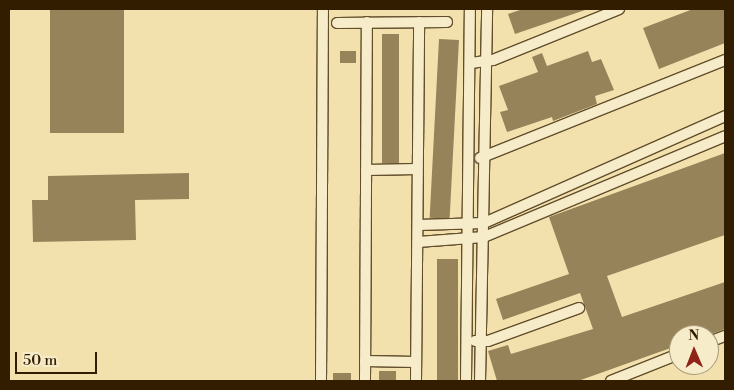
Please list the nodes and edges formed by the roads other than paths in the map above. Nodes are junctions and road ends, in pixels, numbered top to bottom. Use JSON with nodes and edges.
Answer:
{"nodes":[{"id":1,"x":322,"y":9,"type":"edge"},
{"id":2,"x":619,"y":9,"type":"edge"},
{"id":3,"x":471,"y":12,"type":"edge"},
{"id":4,"x":488,"y":12,"type":"edge"},
{"id":5,"x":368,"y":22,"type":"junction"},
{"id":6,"x":419,"y":22,"type":"junction"},
{"id":7,"x":447,"y":22,"type":"dead end"},
{"id":8,"x":337,"y":23,"type":"dead end"},
{"id":9,"x":725,"y":60,"type":"edge"},
{"id":10,"x":487,"y":62,"type":"junction"},
{"id":11,"x":471,"y":63,"type":"junction"},
{"id":12,"x":725,"y":116,"type":"edge"},
{"id":13,"x":725,"y":136,"type":"edge"},
{"id":14,"x":485,"y":157,"type":"junction"},
{"id":15,"x":470,"y":159,"type":"junction"},
{"id":16,"x":418,"y":169,"type":"junction"},
{"id":17,"x":366,"y":170,"type":"junction"},
{"id":18,"x":484,"y":223,"type":"junction"},
{"id":19,"x":471,"y":224,"type":"junction"},
{"id":20,"x":418,"y":225,"type":"junction"},
{"id":21,"x":484,"y":237,"type":"junction"},
{"id":22,"x":470,"y":241,"type":"junction"},
{"id":23,"x":418,"y":242,"type":"junction"},
{"id":24,"x":579,"y":308,"type":"dead end"},
{"id":25,"x":480,"y":341,"type":"junction"},
{"id":26,"x":466,"y":342,"type":"junction"},
{"id":27,"x":669,"y":358,"type":"edge"},
{"id":28,"x":365,"y":362,"type":"junction"},
{"id":29,"x":416,"y":362,"type":"junction"},
{"id":30,"x":321,"y":381,"type":"edge"},
{"id":31,"x":365,"y":381,"type":"edge"},
{"id":32,"x":416,"y":381,"type":"edge"},
{"id":33,"x":466,"y":381,"type":"edge"},
{"id":34,"x":480,"y":381,"type":"edge"},
{"id":35,"x":611,"y":381,"type":"edge"}],
"edges":[{"from":1,"to":30,"type":"street"},
{"from":2,"to":10,"type":"street"},
{"from":3,"to":4,"type":"street"},
{"from":3,"to":11,"type":"street"},
{"from":4,"to":10,"type":"street"},
{"from":5,"to":6,"type":"street"},
{"from":5,"to":8,"type":"street"},
{"from":5,"to":17,"type":"street"},
{"from":6,"to":7,"type":"street"},
{"from":6,"to":16,"type":"street"},
{"from":9,"to":14,"type":"street"},
{"from":10,"to":11,"type":"street"},
{"from":10,"to":14,"type":"street"},
{"from":11,"to":15,"type":"street"},
{"from":12,"to":18,"type":"street"},
{"from":13,"to":21,"type":"street"},
{"from":14,"to":15,"type":"street"},
{"from":14,"to":18,"type":"street"},
{"from":15,"to":19,"type":"street"},
{"from":16,"to":17,"type":"street"},
{"from":16,"to":20,"type":"street"},
{"from":17,"to":28,"type":"street"},
{"from":18,"to":19,"type":"street"},
{"from":18,"to":21,"type":"street"},
{"from":19,"to":20,"type":"street"},
{"from":19,"to":22,"type":"street"},
{"from":20,"to":23,"type":"street"},
{"from":21,"to":22,"type":"street"},
{"from":21,"to":25,"type":"street"},
{"from":22,"to":23,"type":"street"},
{"from":22,"to":26,"type":"street"},
{"from":23,"to":29,"type":"street"},
{"from":24,"to":25,"type":"street"},
{"from":25,"to":26,"type":"street"},
{"from":25,"to":34,"type":"street"},
{"from":26,"to":33,"type":"street"},
{"from":27,"to":35,"type":"street"},
{"from":28,"to":29,"type":"street"},
{"from":28,"to":31,"type":"street"},
{"from":29,"to":32,"type":"street"}]}
